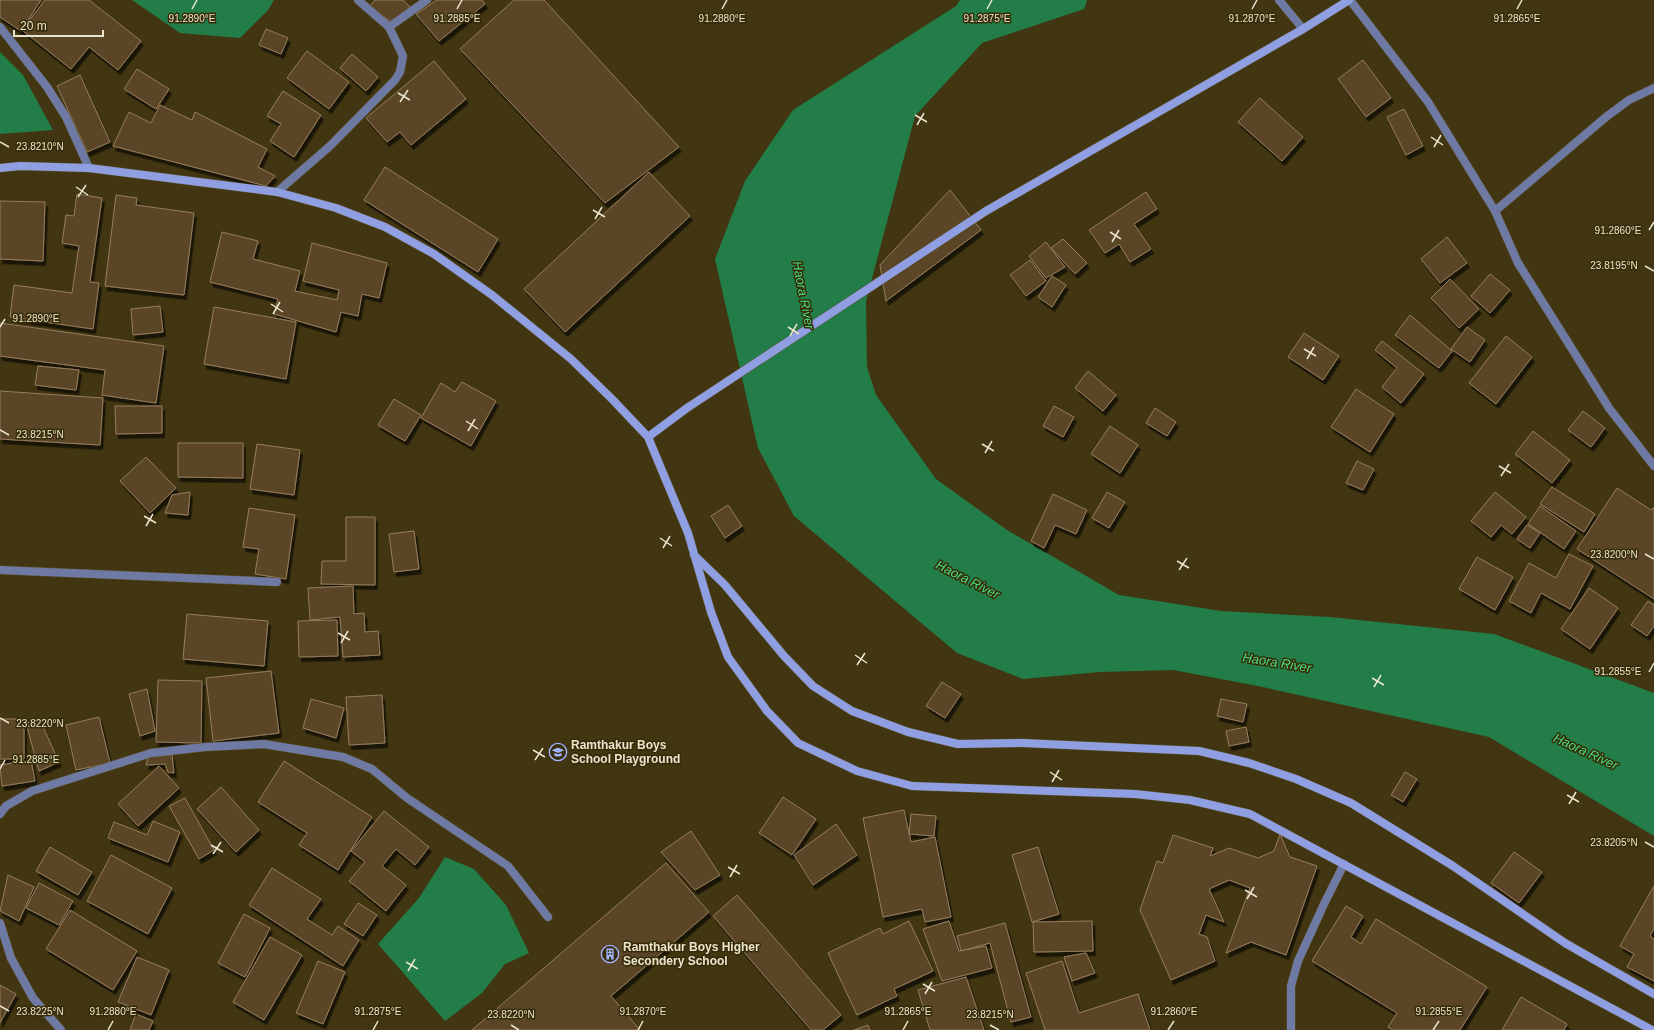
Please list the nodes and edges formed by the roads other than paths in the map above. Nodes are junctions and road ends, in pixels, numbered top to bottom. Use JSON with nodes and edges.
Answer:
{"nodes":[{"id":1,"x":358,"y":0,"type":"edge"},
{"id":2,"x":428,"y":0,"type":"edge"},
{"id":3,"x":1279,"y":0,"type":"edge"},
{"id":4,"x":1349,"y":0,"type":"edge"},
{"id":5,"x":0,"y":27,"type":"edge"},
{"id":6,"x":389,"y":27,"type":"junction"},
{"id":7,"x":1303,"y":29,"type":"junction"},
{"id":8,"x":1654,"y":88,"type":"edge"},
{"id":9,"x":0,"y":168,"type":"edge"},
{"id":10,"x":89,"y":168,"type":"junction"},
{"id":11,"x":277,"y":192,"type":"junction"},
{"id":12,"x":1495,"y":211,"type":"junction"},
{"id":13,"x":648,"y":437,"type":"junction"},
{"id":14,"x":1654,"y":466,"type":"edge"},
{"id":15,"x":693,"y":554,"type":"junction"},
{"id":16,"x":0,"y":570,"type":"edge"},
{"id":17,"x":277,"y":582,"type":"dead end"},
{"id":18,"x":0,"y":814,"type":"edge"},
{"id":19,"x":1344,"y":864,"type":"junction"},
{"id":20,"x":548,"y":917,"type":"dead end"},
{"id":21,"x":0,"y":923,"type":"edge"},
{"id":22,"x":1654,"y":994,"type":"edge"},
{"id":23,"x":61,"y":1030,"type":"edge"},
{"id":24,"x":1290,"y":1030,"type":"edge"},
{"id":25,"x":1652,"y":1030,"type":"edge"}],
"edges":[{"from":1,"to":6,"type":"street"},
{"from":2,"to":6,"type":"street"},
{"from":3,"to":7,"type":"street"},
{"from":4,"to":7,"type":"street"},
{"from":4,"to":12,"type":"street"},
{"from":5,"to":10,"type":"street"},
{"from":6,"to":11,"type":"street"},
{"from":7,"to":13,"type":"street"},
{"from":8,"to":12,"type":"street"},
{"from":9,"to":10,"type":"street"},
{"from":10,"to":11,"type":"street"},
{"from":11,"to":13,"type":"street"},
{"from":12,"to":14,"type":"street"},
{"from":13,"to":15,"type":"street"},
{"from":15,"to":19,"type":"street"},
{"from":15,"to":22,"type":"street"},
{"from":16,"to":17,"type":"street"},
{"from":18,"to":20,"type":"street"},
{"from":19,"to":24,"type":"street"},
{"from":19,"to":25,"type":"street"},
{"from":21,"to":23,"type":"street"}]}
